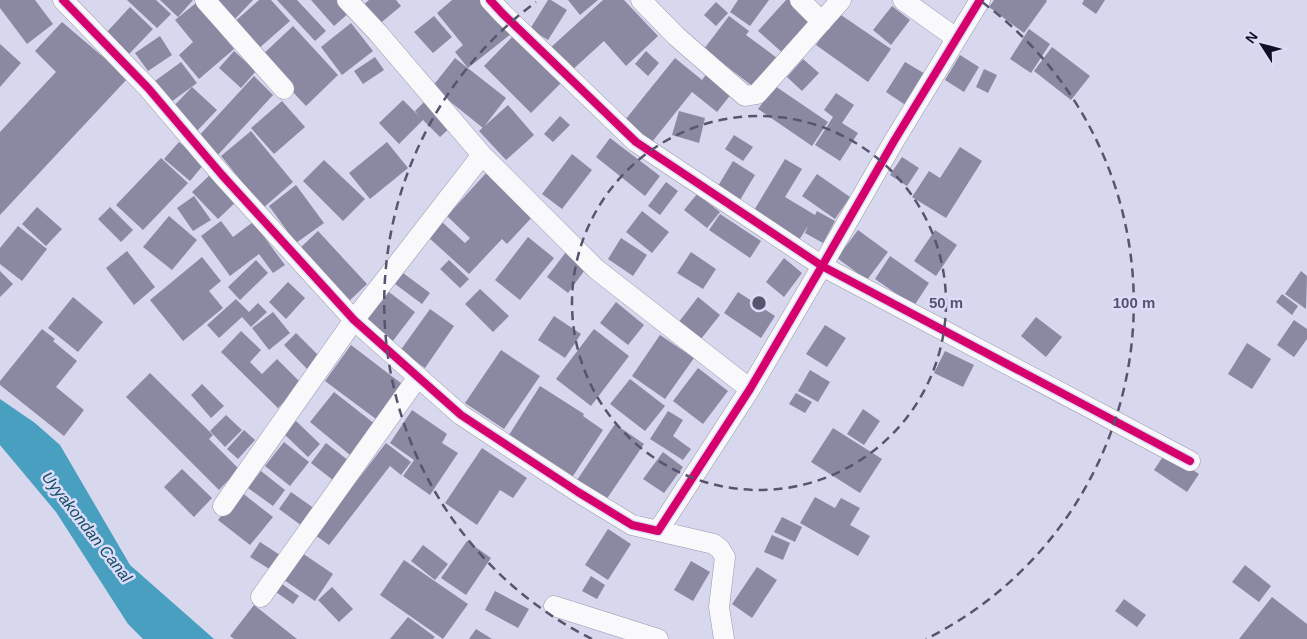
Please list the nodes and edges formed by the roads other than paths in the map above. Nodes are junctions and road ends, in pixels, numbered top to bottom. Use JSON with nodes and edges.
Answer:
{"nodes":[{"id":1,"x":63,"y":0,"type":"edge"},
{"id":2,"x":205,"y":0,"type":"edge"},
{"id":3,"x":347,"y":0,"type":"edge"},
{"id":4,"x":490,"y":0,"type":"edge"},
{"id":5,"x":641,"y":0,"type":"edge"},
{"id":6,"x":800,"y":0,"type":"edge"},
{"id":7,"x":841,"y":0,"type":"edge"},
{"id":8,"x":903,"y":0,"type":"edge"},
{"id":9,"x":980,"y":0,"type":"edge"},
{"id":10,"x":822,"y":22,"type":"junction"},
{"id":11,"x":956,"y":38,"type":"junction"},
{"id":12,"x":284,"y":90,"type":"dead end"},
{"id":13,"x":482,"y":155,"type":"junction"},
{"id":14,"x":822,"y":266,"type":"junction"},
{"id":15,"x":354,"y":320,"type":"junction"},
{"id":16,"x":418,"y":377,"type":"junction"},
{"id":17,"x":750,"y":389,"type":"junction"},
{"id":18,"x":1190,"y":461,"type":"dead end"},
{"id":19,"x":223,"y":506,"type":"dead end"},
{"id":20,"x":658,"y":532,"type":"junction"},
{"id":21,"x":261,"y":597,"type":"dead end"},
{"id":22,"x":554,"y":606,"type":"dead end"},
{"id":23,"x":658,"y":639,"type":"edge"},
{"id":24,"x":724,"y":639,"type":"edge"}],
"edges":[{"from":1,"to":15,"type":"street"},
{"from":2,"to":12,"type":"street"},
{"from":3,"to":13,"type":"street"},
{"from":4,"to":14,"type":"street"},
{"from":5,"to":10,"type":"street"},
{"from":6,"to":10,"type":"street"},
{"from":7,"to":10,"type":"street"},
{"from":8,"to":11,"type":"street"},
{"from":9,"to":11,"type":"street"},
{"from":11,"to":14,"type":"street"},
{"from":13,"to":15,"type":"street"},
{"from":13,"to":17,"type":"street"},
{"from":14,"to":17,"type":"street"},
{"from":14,"to":18,"type":"street"},
{"from":15,"to":16,"type":"street"},
{"from":15,"to":19,"type":"street"},
{"from":16,"to":20,"type":"street"},
{"from":16,"to":21,"type":"street"},
{"from":17,"to":20,"type":"street"},
{"from":20,"to":24,"type":"street"},
{"from":22,"to":23,"type":"street"}]}
